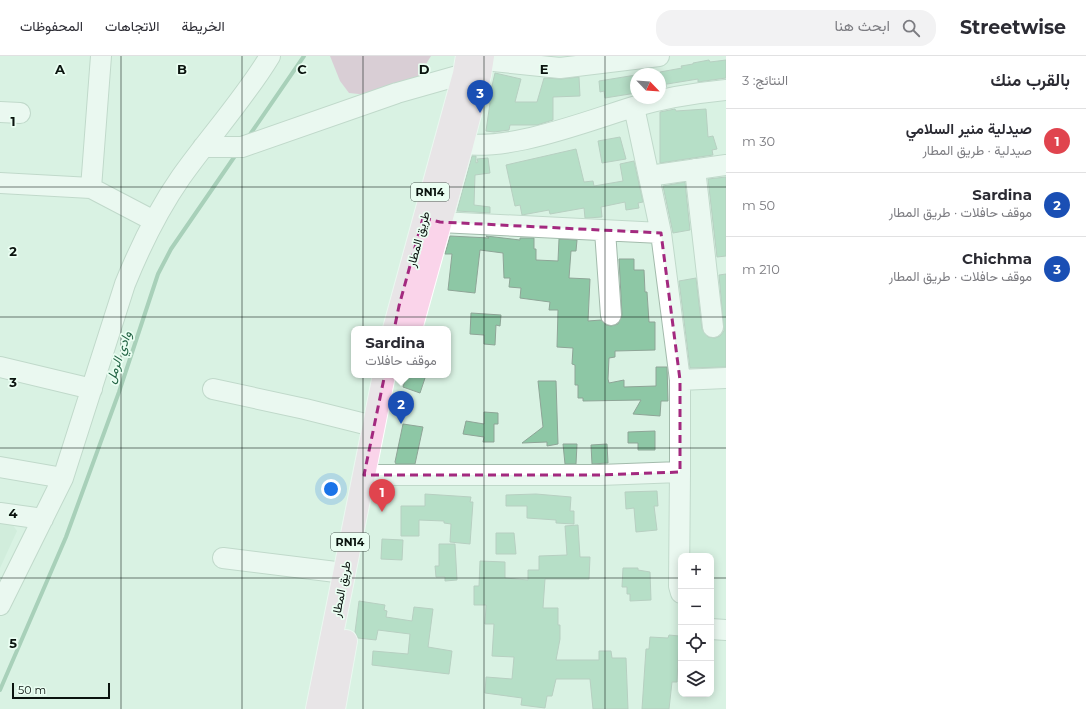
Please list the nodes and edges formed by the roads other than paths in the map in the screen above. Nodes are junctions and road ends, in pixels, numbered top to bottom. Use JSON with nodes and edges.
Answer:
{"nodes":[{"id":1,"x":101,"y":56,"type":"edge"},
{"id":2,"x":270,"y":56,"type":"edge"},
{"id":3,"x":659,"y":56,"type":"edge"},
{"id":4,"x":475,"y":64,"type":"edge"},
{"id":5,"x":726,"y":90,"type":"edge"},
{"id":6,"x":634,"y":107,"type":"junction"},
{"id":7,"x":0,"y":112,"type":"edge"},
{"id":8,"x":20,"y":113,"type":"dead end"},
{"id":9,"x":454,"y":142,"type":"junction"},
{"id":10,"x":203,"y":147,"type":"junction"},
{"id":11,"x":726,"y":166,"type":"edge"},
{"id":12,"x":695,"y":169,"type":"junction"},
{"id":13,"x":649,"y":176,"type":"junction"},
{"id":14,"x":0,"y":183,"type":"edge"},
{"id":15,"x":91,"y":188,"type":"junction"},
{"id":16,"x":432,"y":220,"type":"junction"},
{"id":17,"x":154,"y":221,"type":"junction"},
{"id":18,"x":605,"y":231,"type":"junction"},
{"id":19,"x":661,"y":233,"type":"junction"},
{"id":20,"x":611,"y":315,"type":"dead end"},
{"id":21,"x":395,"y":326,"type":"edge"},
{"id":22,"x":412,"y":326,"type":"edge"},
{"id":23,"x":713,"y":327,"type":"dead end"},
{"id":24,"x":0,"y":368,"type":"edge"},
{"id":25,"x":383,"y":378,"type":"edge"},
{"id":26,"x":398,"y":378,"type":"edge"},
{"id":27,"x":726,"y":378,"type":"edge"},
{"id":28,"x":680,"y":380,"type":"junction"},
{"id":29,"x":92,"y":389,"type":"junction"},
{"id":30,"x":213,"y":389,"type":"dead end"},
{"id":31,"x":373,"y":426,"type":"junction"},
{"id":32,"x":0,"y":467,"type":"edge"},
{"id":33,"x":680,"y":472,"type":"junction"},
{"id":34,"x":370,"y":475,"type":"junction"},
{"id":35,"x":63,"y":478,"type":"junction"},
{"id":36,"x":0,"y":513,"type":"edge"},
{"id":37,"x":43,"y":519,"type":"junction"},
{"id":38,"x":223,"y":558,"type":"dead end"},
{"id":39,"x":344,"y":573,"type":"junction"},
{"id":40,"x":680,"y":589,"type":"edge"},
{"id":41,"x":0,"y":605,"type":"edge"},
{"id":42,"x":714,"y":629,"type":"edge"},
{"id":43,"x":726,"y":630,"type":"edge"},
{"id":44,"x":317,"y":709,"type":"edge"},
{"id":45,"x":334,"y":709,"type":"edge"}],
"edges":[{"from":1,"to":15,"type":"street"},
{"from":2,"to":10,"type":"street"},
{"from":3,"to":4,"type":"street"},
{"from":4,"to":9,"type":"main road","name":"طريق المطار","number":"RN14"},
{"from":4,"to":10,"type":"street"},
{"from":5,"to":6,"type":"street"},
{"from":6,"to":9,"type":"street"},
{"from":6,"to":13,"type":"street"},
{"from":7,"to":8,"type":"street"},
{"from":9,"to":16,"type":"main road","name":"طريق المطار","number":"RN14"},
{"from":10,"to":17,"type":"street"},
{"from":11,"to":12,"type":"street"},
{"from":12,"to":13,"type":"street"},
{"from":12,"to":23,"type":"street"},
{"from":13,"to":19,"type":"street"},
{"from":14,"to":15,"type":"street"},
{"from":15,"to":17,"type":"street"},
{"from":16,"to":18,"type":"street"},
{"from":16,"to":21,"type":"main road","name":"طريق المطار","number":"RN14"},
{"from":16,"to":22,"type":"main road","name":"طريق المطار","number":"RN14"},
{"from":17,"to":29,"type":"street"},
{"from":18,"to":19,"type":"street"},
{"from":18,"to":20,"type":"street"},
{"from":19,"to":28,"type":"street"},
{"from":24,"to":29,"type":"street"},
{"from":25,"to":31,"type":"main road","name":"طريق المطار","number":"RN14"},
{"from":26,"to":34,"type":"main road","name":"طريق المطار","number":"RN14"},
{"from":27,"to":28,"type":"street"},
{"from":28,"to":33,"type":"street"},
{"from":29,"to":35,"type":"street"},
{"from":30,"to":31,"type":"street"},
{"from":31,"to":34,"type":"main road","name":"طريق المطار","number":"RN14"},
{"from":32,"to":35,"type":"street"},
{"from":33,"to":34,"type":"street"},
{"from":33,"to":40,"type":"street"},
{"from":34,"to":39,"type":"main road","name":"طريق المطار","number":"RN14"},
{"from":34,"to":45,"type":"main road","name":"طريق المطار","number":"RN14"},
{"from":35,"to":37,"type":"street"},
{"from":36,"to":37,"type":"street"},
{"from":37,"to":41,"type":"street"},
{"from":38,"to":39,"type":"street"},
{"from":39,"to":44,"type":"main road","name":"طريق المطار","number":"RN14"},
{"from":42,"to":43,"type":"street"}]}
